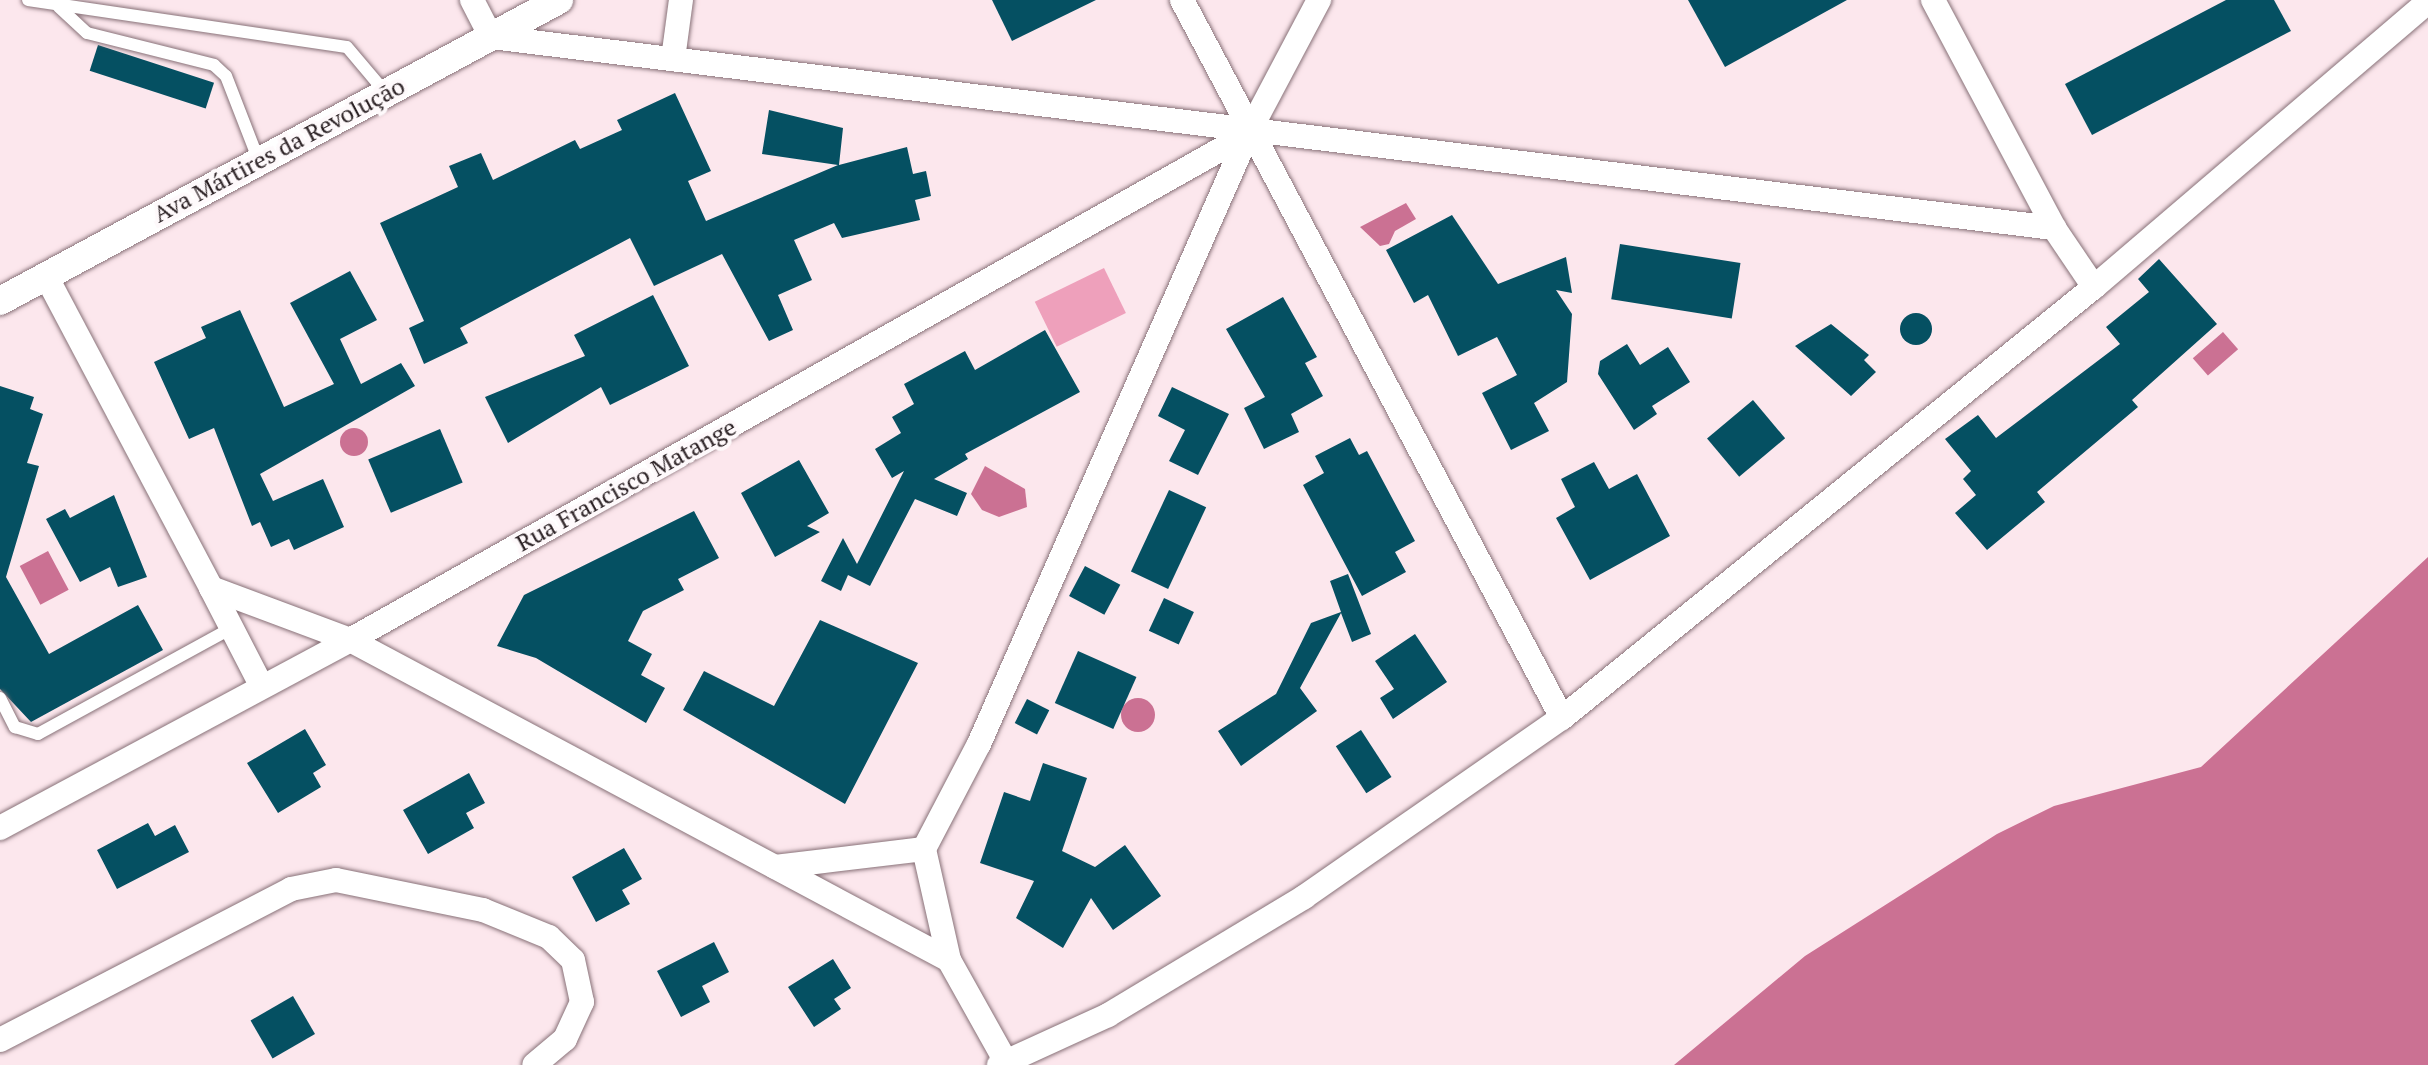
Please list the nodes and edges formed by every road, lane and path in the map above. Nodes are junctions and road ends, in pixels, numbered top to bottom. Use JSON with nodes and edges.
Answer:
{"nodes":[{"id":1,"x":28,"y":0,"type":"edge"},
{"id":2,"x":472,"y":0,"type":"edge"},
{"id":3,"x":559,"y":0,"type":"edge"},
{"id":4,"x":681,"y":0,"type":"edge"},
{"id":5,"x":1182,"y":0,"type":"edge"},
{"id":6,"x":1319,"y":0,"type":"edge"},
{"id":7,"x":1933,"y":0,"type":"edge"},
{"id":8,"x":2428,"y":2,"type":"edge"},
{"id":9,"x":59,"y":7,"type":"junction"},
{"id":10,"x":491,"y":37,"type":"junction"},
{"id":11,"x":673,"y":59,"type":"junction"},
{"id":12,"x":385,"y":92,"type":"junction"},
{"id":13,"x":1248,"y":134,"type":"junction"},
{"id":14,"x":259,"y":161,"type":"junction"},
{"id":15,"x":2054,"y":228,"type":"junction"},
{"id":16,"x":46,"y":276,"type":"junction"},
{"id":17,"x":2094,"y":287,"type":"junction"},
{"id":18,"x":0,"y":301,"type":"edge"},
{"id":19,"x":211,"y":588,"type":"junction"},
{"id":20,"x":232,"y":628,"type":"junction"},
{"id":21,"x":350,"y":640,"type":"junction"},
{"id":22,"x":262,"y":687,"type":"junction"},
{"id":23,"x":0,"y":698,"type":"edge"},
{"id":24,"x":1562,"y":718,"type":"junction"},
{"id":25,"x":0,"y":828,"type":"edge"},
{"id":26,"x":924,"y":849,"type":"junction"},
{"id":27,"x":775,"y":867,"type":"junction"},
{"id":28,"x":949,"y":960,"type":"junction"},
{"id":29,"x":0,"y":1040,"type":"edge"},
{"id":30,"x":1002,"y":1063,"type":"edge"},
{"id":31,"x":534,"y":1065,"type":"edge"}],
"edges":[{"from":1,"to":9,"type":"lane"},
{"from":2,"to":10,"type":"street"},
{"from":3,"to":10,"type":"street","name":"Ava Mártires da Revolução"},
{"from":4,"to":11,"type":"street"},
{"from":5,"to":13,"type":"street"},
{"from":6,"to":13,"type":"street"},
{"from":7,"to":15,"type":"street"},
{"from":8,"to":17,"type":"street"},
{"from":9,"to":12,"type":"lane"},
{"from":9,"to":14,"type":"lane"},
{"from":10,"to":11,"type":"street"},
{"from":10,"to":12,"type":"street","name":"Ava Mártires da Revolução"},
{"from":11,"to":13,"type":"street"},
{"from":12,"to":14,"type":"street","name":"Ava Mártires da Revolução"},
{"from":13,"to":15,"type":"street"},
{"from":13,"to":21,"type":"street","name":"Rua Francisco Matange"},
{"from":13,"to":24,"type":"street"},
{"from":13,"to":26,"type":"street"},
{"from":14,"to":16,"type":"street","name":"Ava Mártires da Revolução"},
{"from":15,"to":17,"type":"street"},
{"from":16,"to":18,"type":"street","name":"Ava Mártires da Revolução"},
{"from":16,"to":19,"type":"street"},
{"from":17,"to":24,"type":"street"},
{"from":19,"to":20,"type":"street"},
{"from":19,"to":21,"type":"street"},
{"from":20,"to":22,"type":"street"},
{"from":20,"to":23,"type":"lane"},
{"from":21,"to":22,"type":"street","name":"Rua Francisco Matange"},
{"from":21,"to":27,"type":"street"},
{"from":22,"to":25,"type":"street","name":"Rua Francisco Matange"},
{"from":24,"to":30,"type":"street"},
{"from":26,"to":27,"type":"street"},
{"from":26,"to":28,"type":"street"},
{"from":27,"to":28,"type":"street"},
{"from":28,"to":30,"type":"street"},
{"from":29,"to":31,"type":"street"}]}
